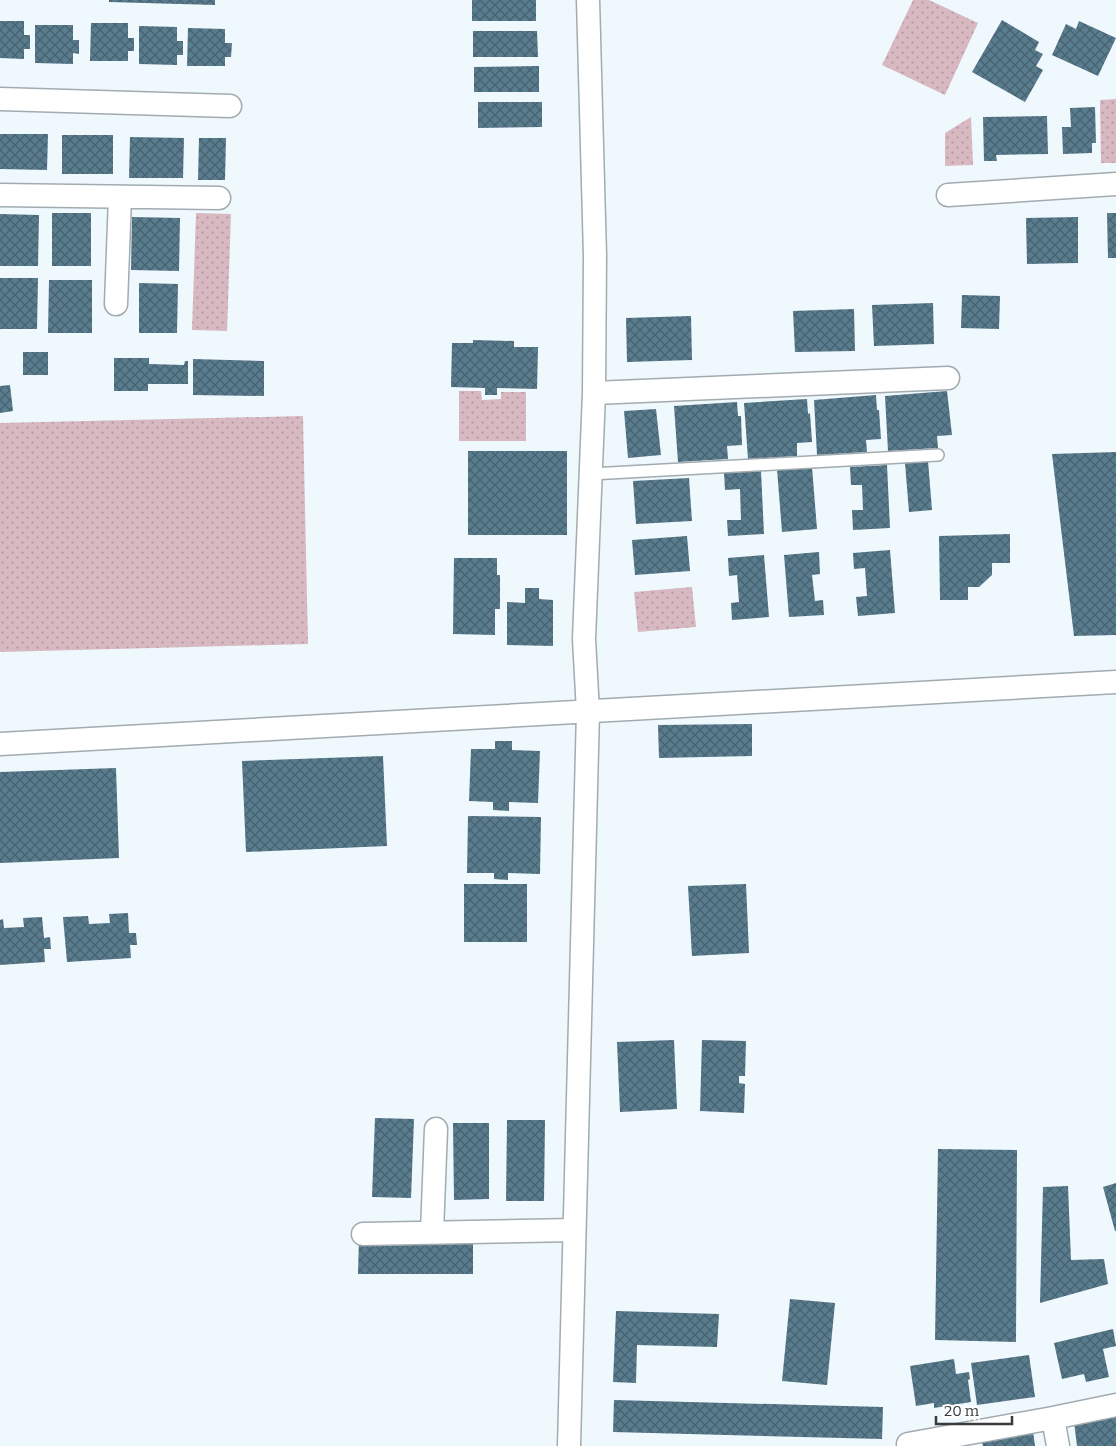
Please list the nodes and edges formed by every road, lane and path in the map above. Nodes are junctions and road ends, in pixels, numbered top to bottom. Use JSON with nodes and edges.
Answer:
{"nodes":[{"id":1,"x":588,"y":0,"type":"edge"},
{"id":2,"x":0,"y":99,"type":"edge"},
{"id":3,"x":230,"y":106,"type":"dead end"},
{"id":4,"x":1116,"y":184,"type":"edge"},
{"id":5,"x":0,"y":195,"type":"edge"},
{"id":6,"x":948,"y":195,"type":"dead end"},
{"id":7,"x":120,"y":196,"type":"junction"},
{"id":8,"x":219,"y":198,"type":"dead end"},
{"id":9,"x":116,"y":304,"type":"dead end"},
{"id":10,"x":948,"y":378,"type":"dead end"},
{"id":11,"x":594,"y":393,"type":"junction"},
{"id":12,"x":938,"y":455,"type":"dead end"},
{"id":13,"x":591,"y":474,"type":"junction"},
{"id":14,"x":1116,"y":682,"type":"edge"},
{"id":15,"x":588,"y":712,"type":"junction"},
{"id":16,"x":0,"y":744,"type":"edge"},
{"id":17,"x":436,"y":1129,"type":"dead end"},
{"id":18,"x":574,"y":1230,"type":"junction"},
{"id":19,"x":432,"y":1232,"type":"junction"},
{"id":20,"x":363,"y":1234,"type":"dead end"},
{"id":21,"x":1116,"y":1405,"type":"edge"},
{"id":22,"x":1053,"y":1418,"type":"junction"},
{"id":23,"x":908,"y":1444,"type":"dead end"},
{"id":24,"x":569,"y":1446,"type":"edge"},
{"id":25,"x":1058,"y":1446,"type":"edge"}],
"edges":[{"from":1,"to":11,"type":"street"},
{"from":2,"to":3,"type":"street"},
{"from":4,"to":6,"type":"street"},
{"from":5,"to":7,"type":"street"},
{"from":7,"to":8,"type":"street"},
{"from":7,"to":9,"type":"street"},
{"from":10,"to":11,"type":"street"},
{"from":11,"to":13,"type":"street"},
{"from":12,"to":13,"type":"lane"},
{"from":13,"to":15,"type":"street"},
{"from":14,"to":15,"type":"street"},
{"from":15,"to":16,"type":"street"},
{"from":15,"to":18,"type":"street"},
{"from":17,"to":19,"type":"street"},
{"from":18,"to":19,"type":"street"},
{"from":18,"to":24,"type":"street"},
{"from":19,"to":20,"type":"street"},
{"from":21,"to":22,"type":"street"},
{"from":22,"to":23,"type":"street"},
{"from":22,"to":25,"type":"street"}]}
